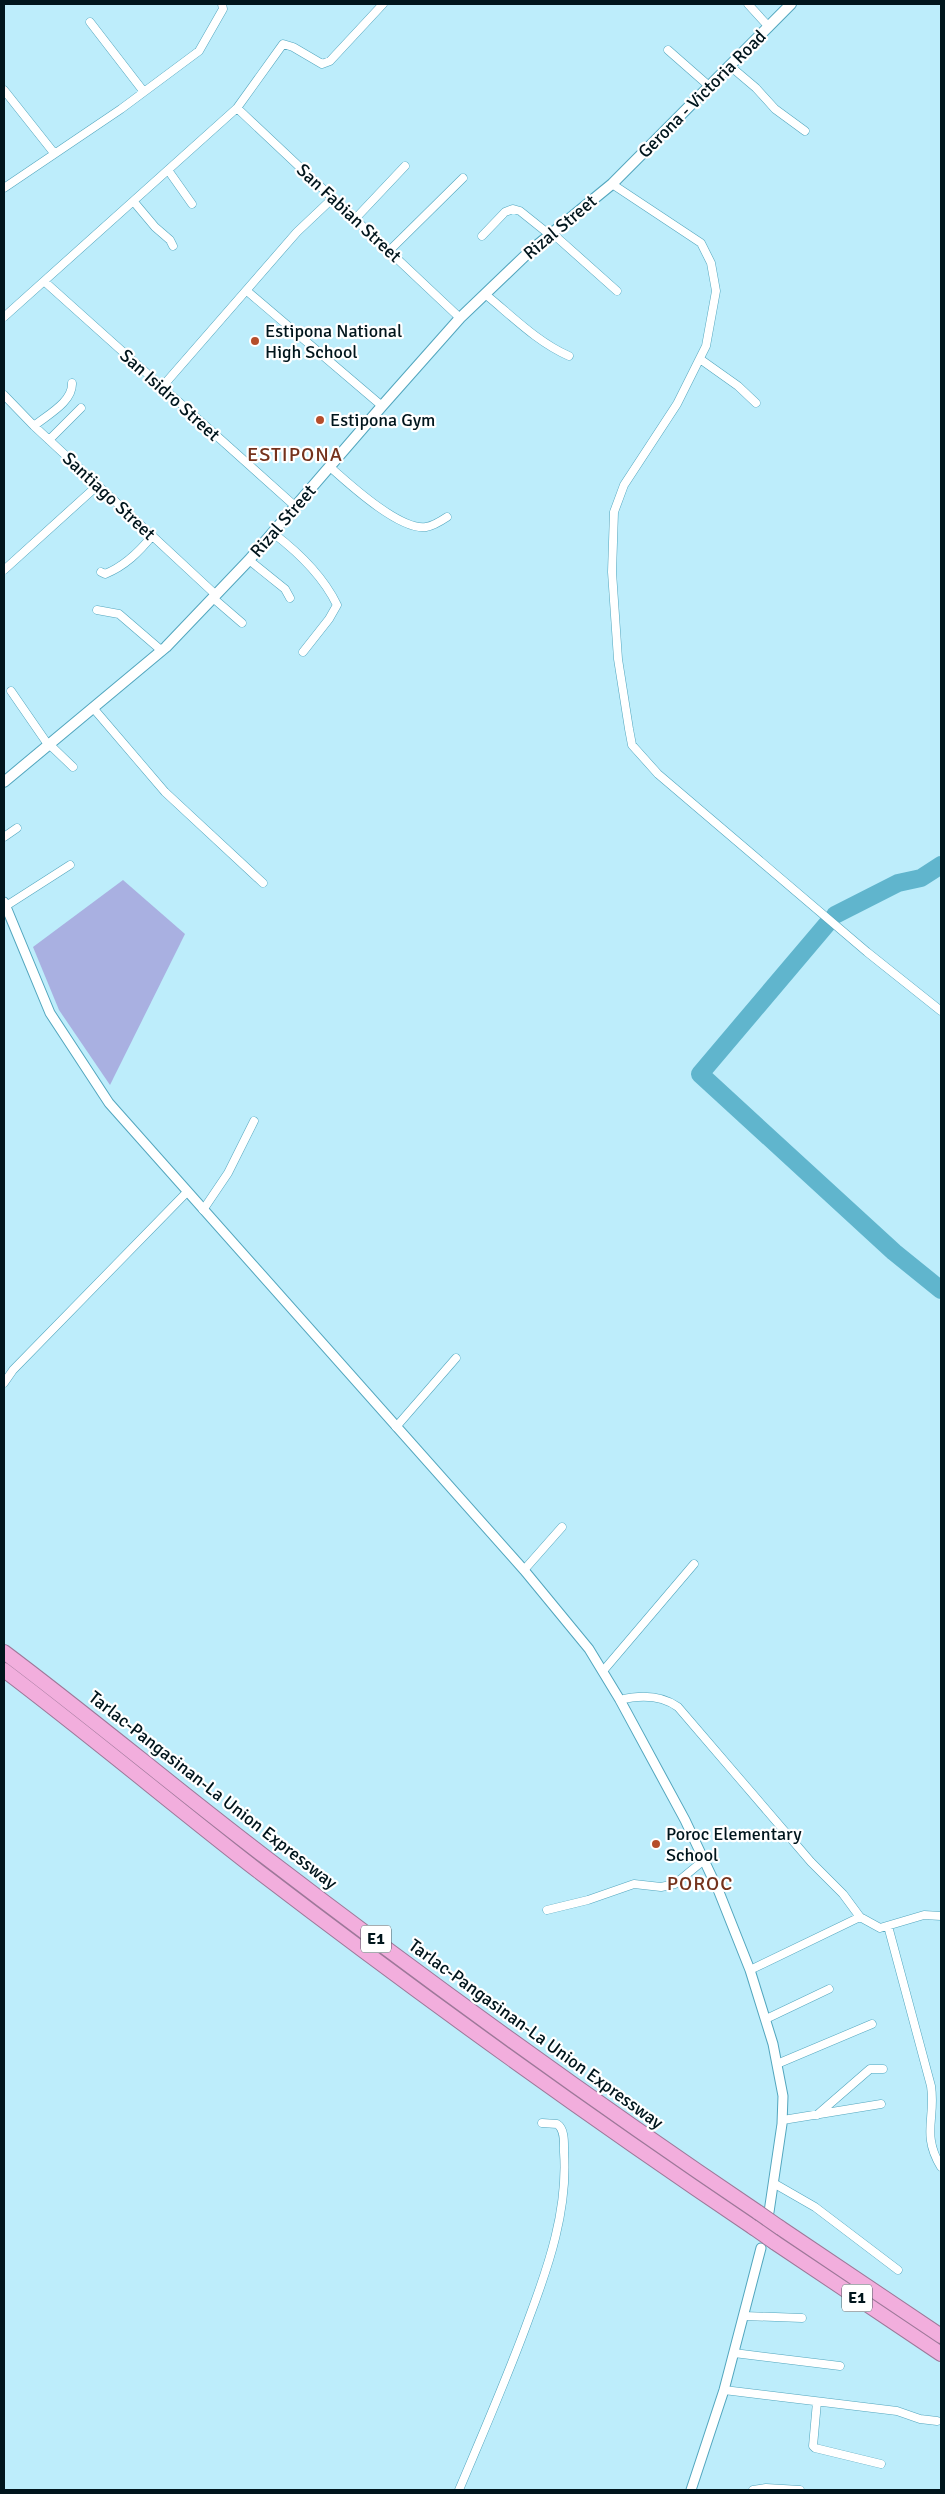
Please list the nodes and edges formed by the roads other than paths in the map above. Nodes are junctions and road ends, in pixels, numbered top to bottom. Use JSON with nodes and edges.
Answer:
{"nodes":[{"id":1,"x":222,"y":4,"type":"edge"},
{"id":2,"x":382,"y":4,"type":"edge"},
{"id":3,"x":748,"y":4,"type":"edge"},
{"id":4,"x":791,"y":4,"type":"edge"},
{"id":5,"x":90,"y":22,"type":"dead end"},
{"id":6,"x":769,"y":27,"type":"junction"},
{"id":7,"x":668,"y":50,"type":"dead end"},
{"id":8,"x":730,"y":66,"type":"junction"},
{"id":9,"x":709,"y":86,"type":"junction"},
{"id":10,"x":4,"y":90,"type":"edge"},
{"id":11,"x":144,"y":92,"type":"junction"},
{"id":12,"x":238,"y":108,"type":"junction"},
{"id":13,"x":805,"y":131,"type":"dead end"},
{"id":14,"x":54,"y":153,"type":"junction"},
{"id":15,"x":405,"y":166,"type":"dead end"},
{"id":16,"x":168,"y":170,"type":"junction"},
{"id":17,"x":463,"y":178,"type":"dead end"},
{"id":18,"x":612,"y":184,"type":"junction"},
{"id":19,"x":4,"y":188,"type":"edge"},
{"id":20,"x":333,"y":198,"type":"junction"},
{"id":21,"x":134,"y":202,"type":"junction"},
{"id":22,"x":192,"y":204,"type":"dead end"},
{"id":23,"x":355,"y":219,"type":"junction"},
{"id":24,"x":551,"y":234,"type":"junction"},
{"id":25,"x":482,"y":236,"type":"dead end"},
{"id":26,"x":174,"y":246,"type":"dead end"},
{"id":27,"x":389,"y":251,"type":"junction"},
{"id":28,"x":45,"y":282,"type":"junction"},
{"id":29,"x":247,"y":291,"type":"junction"},
{"id":30,"x":616,"y":291,"type":"dead end"},
{"id":31,"x":486,"y":294,"type":"junction"},
{"id":32,"x":4,"y":317,"type":"edge"},
{"id":33,"x":460,"y":318,"type":"junction"},
{"id":34,"x":569,"y":356,"type":"dead end"},
{"id":35,"x":700,"y":359,"type":"junction"},
{"id":36,"x":72,"y":383,"type":"dead end"},
{"id":37,"x":162,"y":387,"type":"junction"},
{"id":38,"x":4,"y":395,"type":"edge"},
{"id":39,"x":756,"y":403,"type":"dead end"},
{"id":40,"x":382,"y":406,"type":"junction"},
{"id":41,"x":81,"y":408,"type":"dead end"},
{"id":42,"x":34,"y":426,"type":"junction"},
{"id":43,"x":49,"y":440,"type":"junction"},
{"id":44,"x":330,"y":467,"type":"junction"},
{"id":45,"x":98,"y":485,"type":"junction"},
{"id":46,"x":296,"y":507,"type":"junction"},
{"id":47,"x":447,"y":518,"type":"dead end"},
{"id":48,"x":273,"y":533,"type":"junction"},
{"id":49,"x":152,"y":536,"type":"junction"},
{"id":50,"x":249,"y":560,"type":"junction"},
{"id":51,"x":4,"y":570,"type":"edge"},
{"id":52,"x":101,"y":572,"type":"dead end"},
{"id":53,"x":215,"y":596,"type":"junction"},
{"id":54,"x":290,"y":598,"type":"dead end"},
{"id":55,"x":97,"y":610,"type":"dead end"},
{"id":56,"x":242,"y":623,"type":"dead end"},
{"id":57,"x":162,"y":651,"type":"junction"},
{"id":58,"x":303,"y":652,"type":"dead end"},
{"id":59,"x":11,"y":691,"type":"dead end"},
{"id":60,"x":94,"y":710,"type":"junction"},
{"id":61,"x":50,"y":745,"type":"junction"},
{"id":62,"x":73,"y":767,"type":"dead end"},
{"id":63,"x":4,"y":782,"type":"edge"},
{"id":64,"x":17,"y":828,"type":"dead end"},
{"id":65,"x":4,"y":836,"type":"edge"},
{"id":66,"x":70,"y":865,"type":"dead end"},
{"id":67,"x":263,"y":883,"type":"dead end"},
{"id":68,"x":5,"y":904,"type":"edge"},
{"id":69,"x":941,"y":1011,"type":"edge"},
{"id":70,"x":254,"y":1121,"type":"dead end"},
{"id":71,"x":187,"y":1192,"type":"junction"},
{"id":72,"x":203,"y":1210,"type":"junction"},
{"id":73,"x":456,"y":1358,"type":"dead end"},
{"id":74,"x":4,"y":1383,"type":"edge"},
{"id":75,"x":396,"y":1427,"type":"junction"},
{"id":76,"x":562,"y":1527,"type":"dead end"},
{"id":77,"x":694,"y":1564,"type":"dead end"},
{"id":78,"x":524,"y":1570,"type":"junction"},
{"id":79,"x":4,"y":1652,"type":"edge"},
{"id":80,"x":4,"y":1670,"type":"edge"},
{"id":81,"x":603,"y":1671,"type":"junction"},
{"id":82,"x":620,"y":1700,"type":"junction"},
{"id":83,"x":704,"y":1860,"type":"junction"},
{"id":84,"x":547,"y":1910,"type":"dead end"},
{"id":85,"x":941,"y":1916,"type":"edge"},
{"id":86,"x":860,"y":1917,"type":"junction"},
{"id":87,"x":888,"y":1926,"type":"junction"},
{"id":88,"x":750,"y":1970,"type":"junction"},
{"id":89,"x":829,"y":1989,"type":"dead end"},
{"id":90,"x":766,"y":2019,"type":"junction"},
{"id":91,"x":872,"y":2024,"type":"dead end"},
{"id":92,"x":778,"y":2064,"type":"junction"},
{"id":93,"x":883,"y":2069,"type":"dead end"},
{"id":94,"x":881,"y":2104,"type":"dead end"},
{"id":95,"x":817,"y":2115,"type":"junction"},
{"id":96,"x":782,"y":2120,"type":"junction"},
{"id":97,"x":542,"y":2123,"type":"dead end"},
{"id":98,"x":941,"y":2167,"type":"edge"},
{"id":99,"x":775,"y":2184,"type":"junction"},
{"id":100,"x":764,"y":2213,"type":"junction"},
{"id":101,"x":760,"y":2248,"type":"dead end"},
{"id":102,"x":898,"y":2270,"type":"dead end"},
{"id":103,"x":744,"y":2316,"type":"junction"},
{"id":104,"x":802,"y":2318,"type":"dead end"},
{"id":105,"x":941,"y":2336,"type":"edge"},
{"id":106,"x":734,"y":2353,"type":"junction"},
{"id":107,"x":941,"y":2354,"type":"edge"},
{"id":108,"x":840,"y":2366,"type":"dead end"},
{"id":109,"x":724,"y":2390,"type":"junction"},
{"id":110,"x":816,"y":2402,"type":"junction"},
{"id":111,"x":937,"y":2421,"type":"dead end"},
{"id":112,"x":881,"y":2464,"type":"dead end"},
{"id":113,"x":459,"y":2490,"type":"edge"},
{"id":114,"x":691,"y":2490,"type":"edge"},
{"id":115,"x":753,"y":2490,"type":"edge"},
{"id":116,"x":800,"y":2490,"type":"edge"}],
"edges":[{"from":1,"to":11,"type":"street"},
{"from":2,"to":12,"type":"street"},
{"from":3,"to":6,"type":"street"},
{"from":4,"to":6,"type":"main road","name":"Gerona - Victoria Road"},
{"from":5,"to":11,"type":"street"},
{"from":6,"to":8,"type":"main road","name":"Gerona - Victoria Road"},
{"from":7,"to":9,"type":"street"},
{"from":8,"to":9,"type":"main road","name":"Gerona - Victoria Road"},
{"from":8,"to":13,"type":"street"},
{"from":9,"to":18,"type":"main road","name":"Gerona - Victoria Road"},
{"from":10,"to":14,"type":"street"},
{"from":11,"to":14,"type":"street"},
{"from":12,"to":16,"type":"street"},
{"from":12,"to":20,"type":"street","name":"San Fabian Street"},
{"from":14,"to":19,"type":"street"},
{"from":15,"to":23,"type":"street"},
{"from":16,"to":21,"type":"street"},
{"from":16,"to":22,"type":"street"},
{"from":17,"to":27,"type":"street"},
{"from":18,"to":24,"type":"main road","name":"Rizal Street"},
{"from":18,"to":35,"type":"street"},
{"from":20,"to":23,"type":"street","name":"San Fabian Street"},
{"from":20,"to":29,"type":"street"},
{"from":21,"to":26,"type":"street"},
{"from":21,"to":28,"type":"street"},
{"from":23,"to":27,"type":"street","name":"San Fabian Street"},
{"from":24,"to":25,"type":"street"},
{"from":24,"to":30,"type":"street"},
{"from":24,"to":31,"type":"main road","name":"Rizal Street"},
{"from":27,"to":33,"type":"street","name":"San Fabian Street"},
{"from":28,"to":32,"type":"street"},
{"from":28,"to":37,"type":"street","name":"San Isidro Street"},
{"from":29,"to":37,"type":"street"},
{"from":29,"to":40,"type":"street"},
{"from":31,"to":33,"type":"main road","name":"Rizal Street"},
{"from":31,"to":34,"type":"street"},
{"from":33,"to":40,"type":"main road","name":"Rizal Street"},
{"from":35,"to":39,"type":"street"},
{"from":35,"to":69,"type":"street"},
{"from":36,"to":42,"type":"street"},
{"from":37,"to":46,"type":"street","name":"San Isidro Street"},
{"from":38,"to":42,"type":"street","name":"Santiago Street"},
{"from":40,"to":44,"type":"main road","name":"Rizal Street"},
{"from":41,"to":43,"type":"street"},
{"from":42,"to":43,"type":"street","name":"Santiago Street"},
{"from":43,"to":45,"type":"street","name":"Santiago Street"},
{"from":44,"to":46,"type":"main road","name":"Rizal Street"},
{"from":44,"to":47,"type":"street"},
{"from":45,"to":49,"type":"street","name":"Santiago Street"},
{"from":45,"to":51,"type":"street"},
{"from":46,"to":48,"type":"main road","name":"Rizal Street"},
{"from":48,"to":50,"type":"main road","name":"Rizal Street"},
{"from":48,"to":58,"type":"street"},
{"from":49,"to":52,"type":"street"},
{"from":49,"to":53,"type":"street","name":"Santiago Street"},
{"from":50,"to":53,"type":"main road","name":"Rizal Street"},
{"from":50,"to":54,"type":"street"},
{"from":53,"to":56,"type":"street","name":"Santiago Street"},
{"from":53,"to":57,"type":"main road","name":"Rizal Street"},
{"from":55,"to":57,"type":"street"},
{"from":57,"to":60,"type":"main road","name":"Rizal Street"},
{"from":59,"to":61,"type":"street"},
{"from":60,"to":61,"type":"main road","name":"Rizal Street"},
{"from":60,"to":67,"type":"street"},
{"from":61,"to":62,"type":"street"},
{"from":61,"to":63,"type":"main road","name":"Rizal Street"},
{"from":64,"to":65,"type":"street"},
{"from":66,"to":68,"type":"street"},
{"from":68,"to":71,"type":"street"},
{"from":70,"to":72,"type":"street"},
{"from":71,"to":72,"type":"street"},
{"from":71,"to":74,"type":"street"},
{"from":72,"to":75,"type":"street"},
{"from":73,"to":75,"type":"street"},
{"from":75,"to":78,"type":"street"},
{"from":76,"to":78,"type":"street"},
{"from":77,"to":81,"type":"street"},
{"from":78,"to":81,"type":"street"},
{"from":79,"to":100,"type":"highway","name":"Tarlac-Pangasinan-La Union Expressway","number":"E1"},
{"from":80,"to":107,"type":"highway","name":"Tarlac-Pangasinan-La Union Expressway","number":"E1","bridge":true},
{"from":81,"to":82,"type":"street"},
{"from":82,"to":83,"type":"street"},
{"from":82,"to":86,"type":"street"},
{"from":83,"to":84,"type":"street"},
{"from":83,"to":88,"type":"street"},
{"from":85,"to":87,"type":"street"},
{"from":86,"to":87,"type":"street"},
{"from":86,"to":88,"type":"street"},
{"from":87,"to":98,"type":"street"},
{"from":88,"to":90,"type":"street"},
{"from":89,"to":90,"type":"street"},
{"from":90,"to":92,"type":"street"},
{"from":91,"to":92,"type":"street"},
{"from":92,"to":96,"type":"street"},
{"from":93,"to":95,"type":"street"},
{"from":94,"to":95,"type":"street"},
{"from":95,"to":96,"type":"street"},
{"from":96,"to":99,"type":"street"},
{"from":97,"to":113,"type":"street"},
{"from":99,"to":100,"type":"street"},
{"from":99,"to":102,"type":"street"},
{"from":100,"to":105,"type":"highway","name":"Tarlac-Pangasinan-La Union Expressway","number":"E1","bridge":true},
{"from":101,"to":103,"type":"street"},
{"from":103,"to":104,"type":"street"},
{"from":103,"to":106,"type":"street"},
{"from":106,"to":108,"type":"street"},
{"from":106,"to":109,"type":"street"},
{"from":109,"to":110,"type":"street"},
{"from":109,"to":114,"type":"street"},
{"from":110,"to":111,"type":"street"},
{"from":110,"to":112,"type":"street"},
{"from":115,"to":116,"type":"street"}]}
